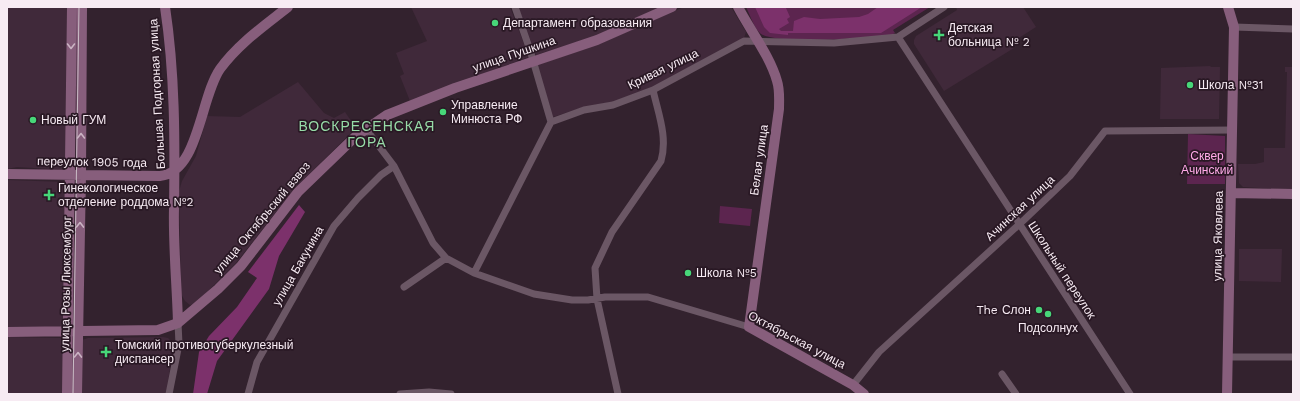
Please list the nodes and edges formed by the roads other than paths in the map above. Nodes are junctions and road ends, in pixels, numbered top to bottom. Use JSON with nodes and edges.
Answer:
{"nodes":[{"id":1,"x":72,"y":7,"type":"edge"},
{"id":2,"x":82,"y":7,"type":"edge"},
{"id":3,"x":164,"y":7,"type":"edge"},
{"id":4,"x":288,"y":7,"type":"edge"},
{"id":5,"x":514,"y":7,"type":"edge"},
{"id":6,"x":672,"y":7,"type":"edge"},
{"id":7,"x":738,"y":7,"type":"edge"},
{"id":8,"x":944,"y":7,"type":"edge"},
{"id":9,"x":1228,"y":7,"type":"edge"},
{"id":10,"x":1234,"y":27,"type":"junction"},
{"id":11,"x":1293,"y":30,"type":"edge"},
{"id":12,"x":898,"y":37,"type":"junction"},
{"id":13,"x":756,"y":40,"type":"junction"},
{"id":14,"x":533,"y":61,"type":"junction"},
{"id":15,"x":653,"y":90,"type":"junction"},
{"id":16,"x":551,"y":122,"type":"junction"},
{"id":17,"x":366,"y":129,"type":"junction"},
{"id":18,"x":1233,"y":130,"type":"junction"},
{"id":19,"x":394,"y":166,"type":"junction"},
{"id":20,"x":175,"y":172,"type":"junction"},
{"id":21,"x":7,"y":174,"type":"edge"},
{"id":22,"x":70,"y":175,"type":"junction"},
{"id":23,"x":81,"y":175,"type":"junction"},
{"id":24,"x":1232,"y":193,"type":"junction"},
{"id":25,"x":1293,"y":194,"type":"edge"},
{"id":26,"x":1019,"y":225,"type":"junction"},
{"id":27,"x":446,"y":258,"type":"junction"},
{"id":28,"x":474,"y":273,"type":"junction"},
{"id":29,"x":404,"y":287,"type":"dead end"},
{"id":30,"x":597,"y":299,"type":"junction"},
{"id":31,"x":178,"y":323,"type":"junction"},
{"id":32,"x":749,"y":327,"type":"junction"},
{"id":33,"x":7,"y":332,"type":"edge"},
{"id":34,"x":74,"y":332,"type":"junction"},
{"id":35,"x":1228,"y":357,"type":"junction"},
{"id":36,"x":1293,"y":357,"type":"edge"},
{"id":37,"x":1002,"y":374,"type":"dead end"},
{"id":38,"x":853,"y":386,"type":"junction"},
{"id":39,"x":67,"y":394,"type":"edge"},
{"id":40,"x":77,"y":394,"type":"edge"},
{"id":41,"x":169,"y":394,"type":"edge"},
{"id":42,"x":248,"y":394,"type":"edge"},
{"id":43,"x":400,"y":394,"type":"edge"},
{"id":44,"x":451,"y":394,"type":"edge"},
{"id":45,"x":618,"y":394,"type":"edge"},
{"id":46,"x":864,"y":394,"type":"edge"},
{"id":47,"x":1016,"y":394,"type":"edge"},
{"id":48,"x":1130,"y":394,"type":"edge"},
{"id":49,"x":1227,"y":394,"type":"edge"}],
"edges":[{"from":1,"to":22,"type":"street","name":"улица Розы Люксембург","one_way":true},
{"from":23,"to":2,"type":"street","name":"улица Розы Люксембург","one_way":true},
{"from":3,"to":20,"type":"street","name":"Большая Подгорная улица"},
{"from":4,"to":20,"type":"street"},
{"from":5,"to":14,"type":"street"},
{"from":6,"to":14,"type":"street","name":"улица Пушкина"},
{"from":7,"to":13,"type":"street","name":"Белая улица"},
{"from":8,"to":12,"type":"street","name":"Кривая улица"},
{"from":9,"to":10,"type":"street","name":"улица Яковлева"},
{"from":10,"to":11,"type":"street"},
{"from":10,"to":18,"type":"street","name":"улица Яковлева"},
{"from":12,"to":13,"type":"street","name":"Кривая улица"},
{"from":12,"to":26,"type":"street","name":"Школьный переулок"},
{"from":13,"to":15,"type":"street","name":"Кривая улица"},
{"from":13,"to":32,"type":"street","name":"Белая улица"},
{"from":14,"to":16,"type":"street"},
{"from":14,"to":17,"type":"street","name":"улица Пушкина"},
{"from":15,"to":16,"type":"street","name":"Кривая улица"},
{"from":15,"to":30,"type":"street"},
{"from":16,"to":28,"type":"street"},
{"from":17,"to":19,"type":"street","name":"Октябрьская улица"},
{"from":17,"to":31,"type":"street","name":"улица Октябрьский взвоз"},
{"from":18,"to":24,"type":"street","name":"улица Яковлева"},
{"from":18,"to":26,"type":"street","name":"Ачинская улица"},
{"from":19,"to":27,"type":"street","name":"Октябрьская улица"},
{"from":19,"to":42,"type":"street","name":"улица Бакунина"},
{"from":20,"to":23,"type":"street","name":"переулок 1905 года"},
{"from":20,"to":31,"type":"street","name":"Большая Подгорная улица"},
{"from":21,"to":22,"type":"street","name":"переулок 1905 года"},
{"from":22,"to":23,"type":"street","name":"переулок 1905 года"},
{"from":22,"to":34,"type":"street","name":"улица Розы Люксембург"},
{"from":34,"to":23,"type":"street","name":"улица Розы Люксембург","one_way":true},
{"from":24,"to":25,"type":"street"},
{"from":24,"to":35,"type":"street","name":"улица Яковлева"},
{"from":26,"to":38,"type":"street","name":"Ачинская улица"},
{"from":26,"to":48,"type":"street","name":"Школьный переулок"},
{"from":27,"to":28,"type":"street","name":"Октябрьская улица"},
{"from":27,"to":29,"type":"street"},
{"from":28,"to":30,"type":"street","name":"Октябрьская улица"},
{"from":30,"to":32,"type":"street","name":"Октябрьская улица"},
{"from":30,"to":45,"type":"street"},
{"from":31,"to":34,"type":"street"},
{"from":31,"to":41,"type":"street","name":"Большая Подгорная улица"},
{"from":32,"to":38,"type":"street","name":"Октябрьская улица"},
{"from":33,"to":34,"type":"street"},
{"from":34,"to":39,"type":"street","name":"улица Розы Люксембург"},
{"from":40,"to":34,"type":"street","name":"улица Розы Люксембург","one_way":true},
{"from":35,"to":36,"type":"street"},
{"from":35,"to":49,"type":"street","name":"улица Яковлева"},
{"from":37,"to":47,"type":"street"},
{"from":38,"to":46,"type":"street","name":"Октябрьская улица"},
{"from":43,"to":44,"type":"street"}]}
